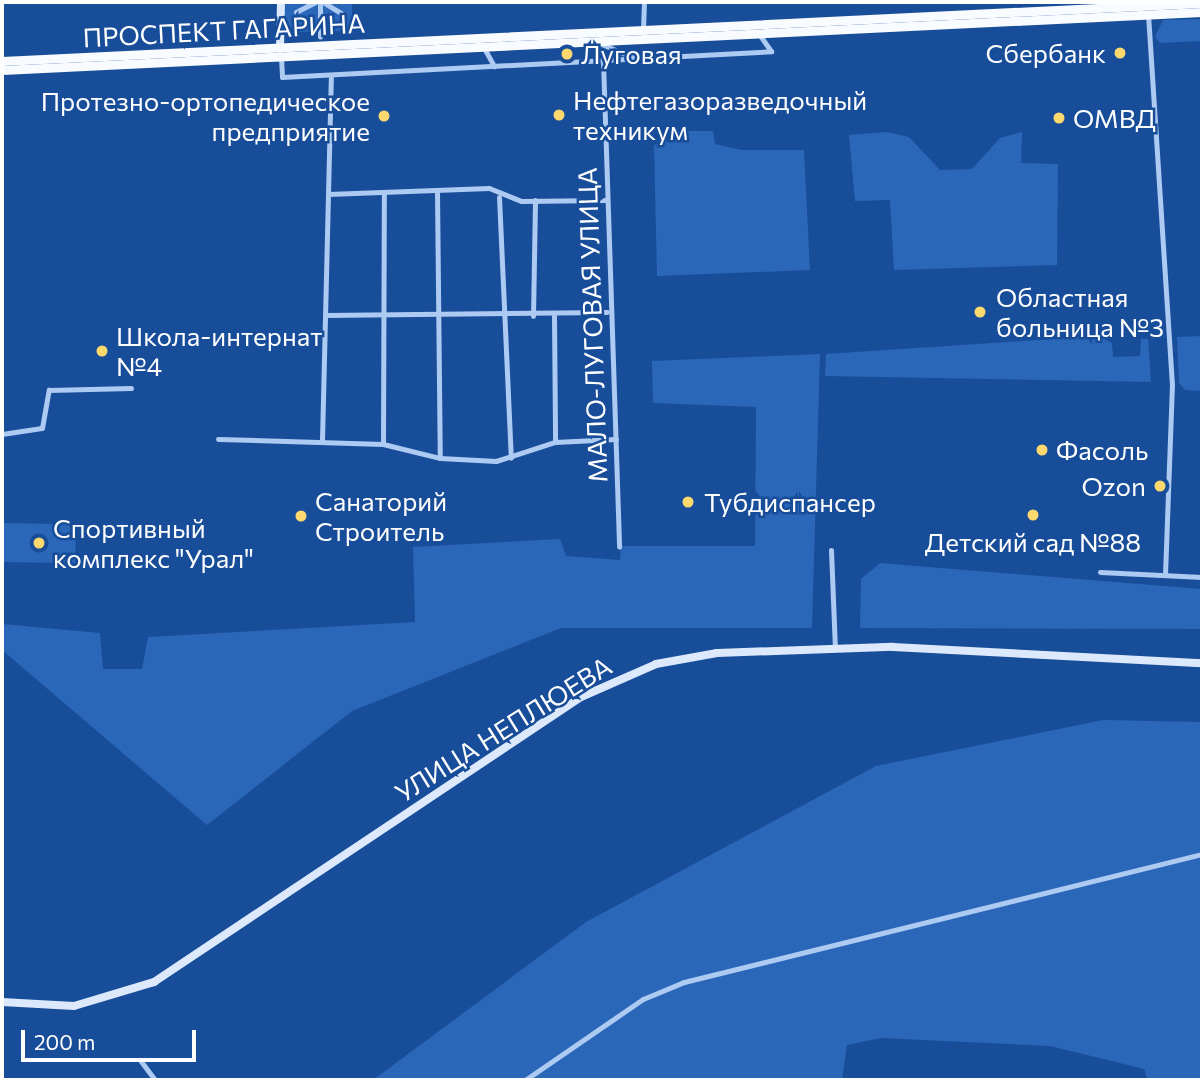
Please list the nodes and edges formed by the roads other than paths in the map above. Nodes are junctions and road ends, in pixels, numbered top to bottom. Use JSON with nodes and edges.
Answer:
{"nodes":[{"id":1,"x":281,"y":2,"type":"edge"},
{"id":2,"x":320,"y":2,"type":"edge"},
{"id":3,"x":644,"y":2,"type":"edge"},
{"id":4,"x":1202,"y":3,"type":"edge"},
{"id":5,"x":1148,"y":10,"type":"junction"},
{"id":6,"x":296,"y":12,"type":"dead end"},
{"id":7,"x":1202,"y":12,"type":"edge"},
{"id":8,"x":341,"y":13,"type":"dead end"},
{"id":9,"x":1067,"y":14,"type":"junction"},
{"id":10,"x":643,"y":31,"type":"junction"},
{"id":11,"x":759,"y":34,"type":"junction"},
{"id":12,"x":320,"y":37,"type":"dead end"},
{"id":13,"x":596,"y":42,"type":"junction"},
{"id":14,"x":484,"y":48,"type":"junction"},
{"id":15,"x":281,"y":53,"type":"junction"},
{"id":16,"x":638,"y":59,"type":"junction"},
{"id":17,"x":2,"y":61,"type":"edge"},
{"id":18,"x":603,"y":61,"type":"junction"},
{"id":19,"x":494,"y":66,"type":"junction"},
{"id":20,"x":2,"y":70,"type":"edge"},
{"id":21,"x":331,"y":75,"type":"junction"},
{"id":22,"x":437,"y":192,"type":"junction"},
{"id":23,"x":328,"y":194,"type":"junction"},
{"id":24,"x":384,"y":195,"type":"junction"},
{"id":25,"x":499,"y":197,"type":"junction"},
{"id":26,"x":535,"y":200,"type":"junction"},
{"id":27,"x":605,"y":200,"type":"junction"},
{"id":28,"x":607,"y":312,"type":"junction"},
{"id":29,"x":325,"y":315,"type":"junction"},
{"id":30,"x":383,"y":315,"type":"junction"},
{"id":31,"x":440,"y":315,"type":"junction"},
{"id":32,"x":502,"y":316,"type":"junction"},
{"id":33,"x":533,"y":316,"type":"junction"},
{"id":34,"x":554,"y":316,"type":"junction"},
{"id":35,"x":131,"y":388,"type":"dead end"},
{"id":36,"x":2,"y":434,"type":"edge"},
{"id":37,"x":218,"y":439,"type":"dead end"},
{"id":38,"x":616,"y":439,"type":"junction"},
{"id":39,"x":322,"y":440,"type":"junction"},
{"id":40,"x":555,"y":442,"type":"junction"},
{"id":41,"x":383,"y":444,"type":"junction"},
{"id":42,"x":440,"y":458,"type":"junction"},
{"id":43,"x":511,"y":458,"type":"junction"},
{"id":44,"x":619,"y":547,"type":"dead end"},
{"id":45,"x":831,"y":550,"type":"dead end"},
{"id":46,"x":1100,"y":572,"type":"dead end"},
{"id":47,"x":1164,"y":575,"type":"junction"},
{"id":48,"x":1202,"y":578,"type":"edge"},
{"id":49,"x":835,"y":649,"type":"junction"},
{"id":50,"x":1202,"y":663,"type":"edge"},
{"id":51,"x":1202,"y":853,"type":"edge"},
{"id":52,"x":2,"y":1002,"type":"edge"},
{"id":53,"x":140,"y":1060,"type":"dead end"},
{"id":54,"x":155,"y":1080,"type":"edge"},
{"id":55,"x":525,"y":1080,"type":"edge"}],
"edges":[{"from":1,"to":15,"type":"main road"},
{"from":2,"to":6,"type":"street"},
{"from":2,"to":8,"type":"street"},
{"from":2,"to":12,"type":"street"},
{"from":3,"to":10,"type":"street"},
{"from":4,"to":5,"type":"main road","name":"ПРОСПЕКТ ГАГАРИНА"},
{"from":5,"to":7,"type":"main road","name":"ПРОСПЕКТ ГАГАРИНА"},
{"from":5,"to":9,"type":"main road","name":"ПРОСПЕКТ ГАГАРИНА"},
{"from":5,"to":47,"type":"street"},
{"from":9,"to":10,"type":"main road","name":"ПРОСПЕКТ ГАГАРИНА"},
{"from":9,"to":11,"type":"main road","name":"ПРОСПЕКТ ГАГАРИНА"},
{"from":10,"to":15,"type":"main road","name":"ПРОСПЕКТ ГАГАРИНА"},
{"from":11,"to":13,"type":"main road","name":"ПРОСПЕКТ ГАГАРИНА"},
{"from":11,"to":16,"type":"street"},
{"from":13,"to":14,"type":"main road","name":"ПРОСПЕКТ ГАГАРИНА"},
{"from":13,"to":16,"type":"street"},
{"from":14,"to":15,"type":"main road","name":"ПРОСПЕКТ ГАГАРИНА"},
{"from":14,"to":19,"type":"street"},
{"from":15,"to":17,"type":"main road","name":"ПРОСПЕКТ ГАГАРИНА"},
{"from":15,"to":20,"type":"main road","name":"ПРОСПЕКТ ГАГАРИНА"},
{"from":15,"to":21,"type":"street"},
{"from":16,"to":18,"type":"street"},
{"from":18,"to":19,"type":"street"},
{"from":18,"to":27,"type":"street","name":"МАЛО-ЛУГОВАЯ УЛИЦА"},
{"from":19,"to":21,"type":"street"},
{"from":21,"to":23,"type":"street"},
{"from":22,"to":24,"type":"street"},
{"from":22,"to":25,"type":"street"},
{"from":22,"to":31,"type":"street"},
{"from":23,"to":24,"type":"street"},
{"from":23,"to":29,"type":"street"},
{"from":24,"to":30,"type":"street"},
{"from":25,"to":26,"type":"street"},
{"from":25,"to":32,"type":"street"},
{"from":26,"to":27,"type":"street"},
{"from":26,"to":33,"type":"street"},
{"from":27,"to":28,"type":"street","name":"МАЛО-ЛУГОВАЯ УЛИЦА"},
{"from":28,"to":34,"type":"street"},
{"from":28,"to":38,"type":"street","name":"МАЛО-ЛУГОВАЯ УЛИЦА"},
{"from":29,"to":30,"type":"street"},
{"from":29,"to":39,"type":"street"},
{"from":30,"to":31,"type":"street"},
{"from":30,"to":41,"type":"street"},
{"from":31,"to":32,"type":"street"},
{"from":31,"to":42,"type":"street"},
{"from":32,"to":33,"type":"street"},
{"from":32,"to":43,"type":"street"},
{"from":33,"to":34,"type":"street"},
{"from":34,"to":40,"type":"street"},
{"from":35,"to":36,"type":"street"},
{"from":37,"to":39,"type":"street"},
{"from":38,"to":40,"type":"street"},
{"from":38,"to":44,"type":"street","name":"МАЛО-ЛУГОВАЯ УЛИЦА"},
{"from":39,"to":41,"type":"street"},
{"from":40,"to":43,"type":"street"},
{"from":41,"to":42,"type":"street"},
{"from":42,"to":43,"type":"street"},
{"from":45,"to":49,"type":"street"},
{"from":46,"to":47,"type":"street"},
{"from":47,"to":48,"type":"street"},
{"from":49,"to":50,"type":"main road","name":"УЛИЦА НЕПЛЮЕВА"},
{"from":49,"to":52,"type":"main road","name":"УЛИЦА НЕПЛЮЕВА"},
{"from":51,"to":55,"type":"street"},
{"from":53,"to":54,"type":"street"}]}
